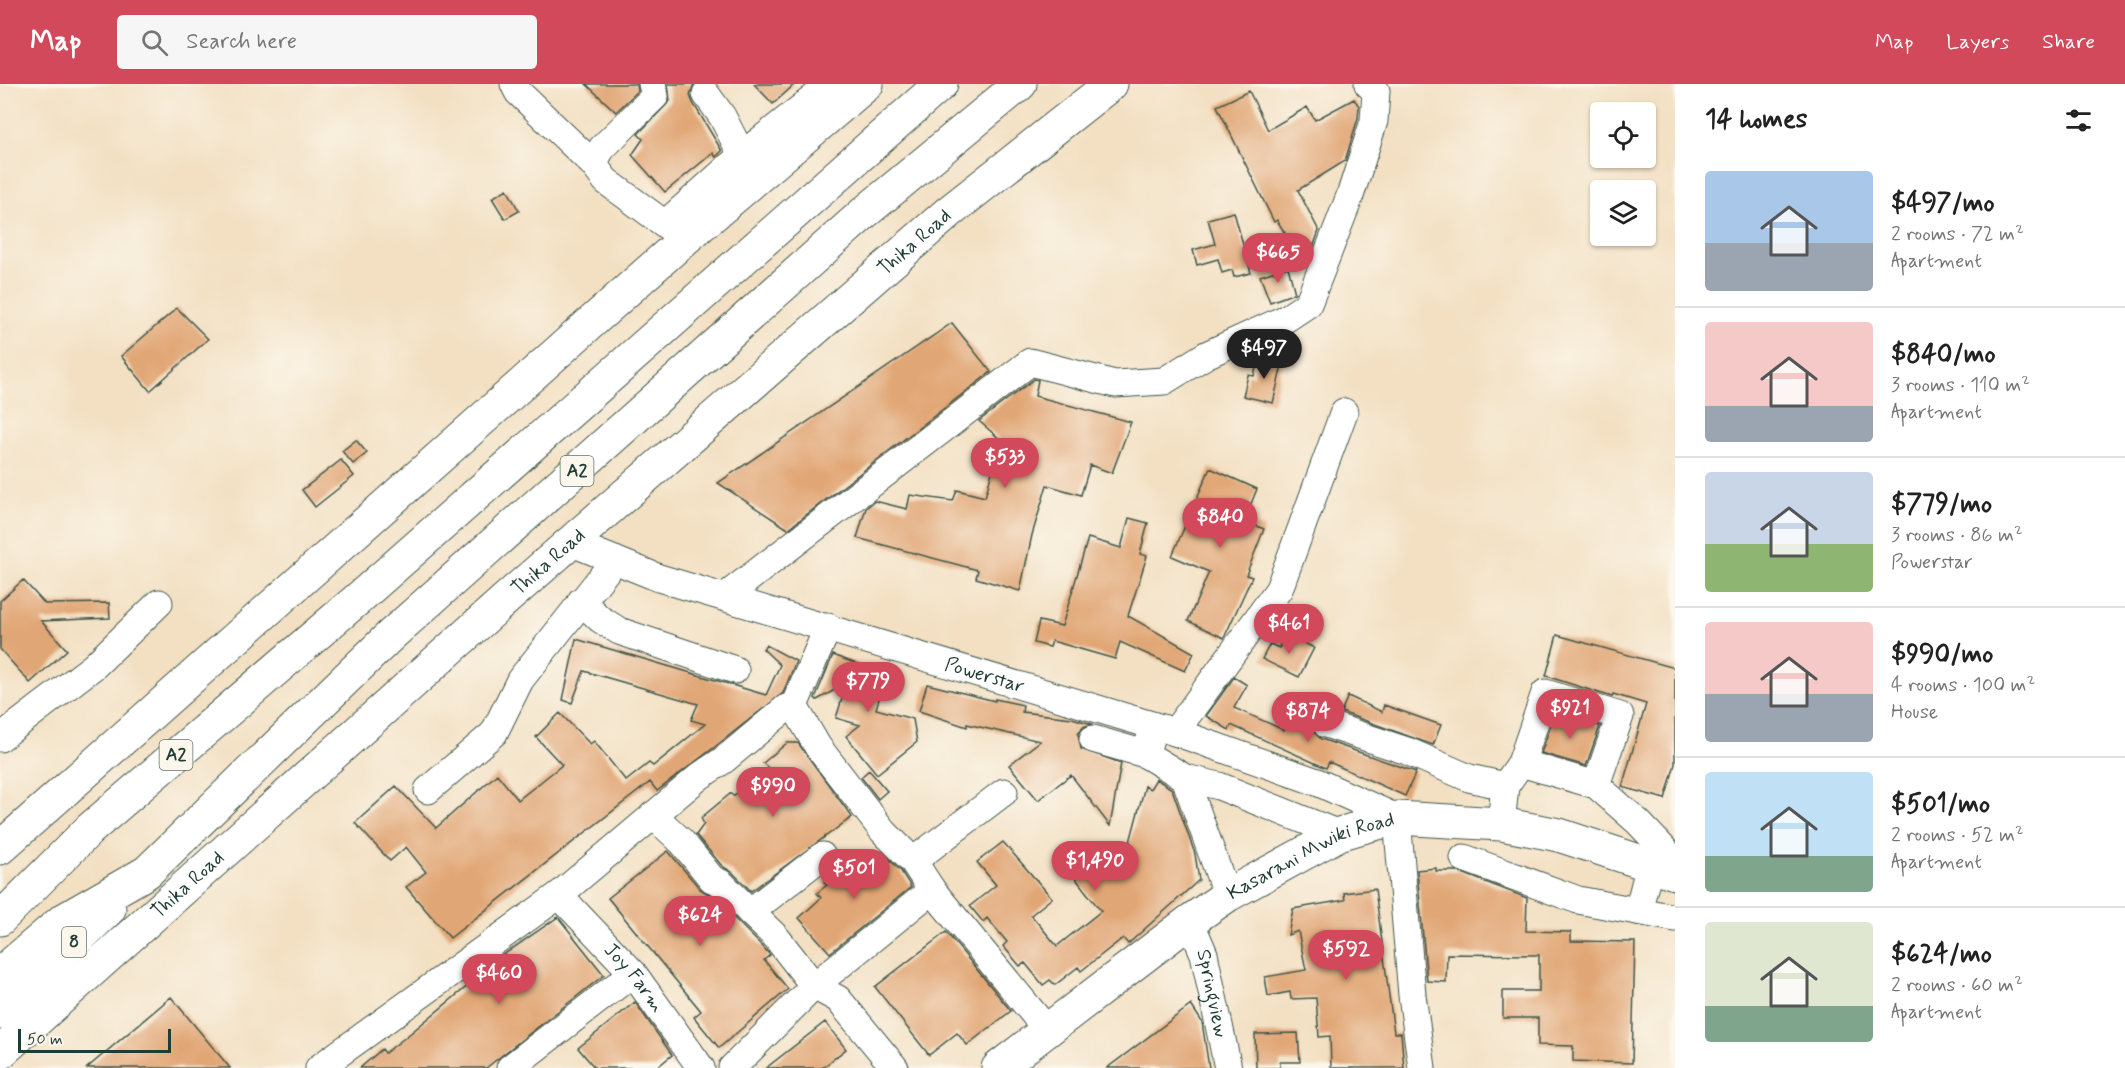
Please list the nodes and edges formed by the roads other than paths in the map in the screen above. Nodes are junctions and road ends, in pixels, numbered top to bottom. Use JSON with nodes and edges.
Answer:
{"nodes":[{"id":1,"x":514,"y":84,"type":"edge"},
{"id":2,"x":652,"y":84,"type":"edge"},
{"id":3,"x":831,"y":84,"type":"edge"},
{"id":4,"x":867,"y":84,"type":"edge"},
{"id":5,"x":941,"y":84,"type":"edge"},
{"id":6,"x":1020,"y":84,"type":"edge"},
{"id":7,"x":1111,"y":84,"type":"edge"},
{"id":8,"x":1368,"y":84,"type":"edge"},
{"id":9,"x":706,"y":94,"type":"dead end"},
{"id":10,"x":742,"y":155,"type":"junction"},
{"id":11,"x":593,"y":164,"type":"junction"},
{"id":12,"x":676,"y":231,"type":"junction"},
{"id":13,"x":1344,"y":412,"type":"dead end"},
{"id":14,"x":570,"y":543,"type":"junction"},
{"id":15,"x":615,"y":560,"type":"junction"},
{"id":16,"x":726,"y":596,"type":"junction"},
{"id":17,"x":581,"y":602,"type":"junction"},
{"id":18,"x":159,"y":603,"type":"dead end"},
{"id":19,"x":828,"y":627,"type":"junction"},
{"id":20,"x":735,"y":670,"type":"dead end"},
{"id":21,"x":794,"y":706,"type":"junction"},
{"id":22,"x":1326,"y":724,"type":"dead end"},
{"id":23,"x":1165,"y":729,"type":"junction"},
{"id":24,"x":0,"y":738,"type":"edge"},
{"id":25,"x":1093,"y":739,"type":"dead end"},
{"id":26,"x":1145,"y":754,"type":"junction"},
{"id":27,"x":1521,"y":763,"type":"junction"},
{"id":28,"x":1185,"y":778,"type":"junction"},
{"id":29,"x":1596,"y":784,"type":"junction"},
{"id":30,"x":1505,"y":786,"type":"junction"},
{"id":31,"x":428,"y":790,"type":"dead end"},
{"id":32,"x":1004,"y":792,"type":"dead end"},
{"id":33,"x":653,"y":815,"type":"junction"},
{"id":34,"x":1397,"y":818,"type":"junction"},
{"id":35,"x":1501,"y":824,"type":"junction"},
{"id":36,"x":90,"y":829,"type":"junction"},
{"id":37,"x":1339,"y":834,"type":"junction"},
{"id":38,"x":0,"y":848,"type":"edge"},
{"id":39,"x":822,"y":856,"type":"dead end"},
{"id":40,"x":1464,"y":858,"type":"dead end"},
{"id":41,"x":913,"y":861,"type":"junction"},
{"id":42,"x":1667,"y":866,"type":"edge"},
{"id":43,"x":147,"y":872,"type":"junction"},
{"id":44,"x":0,"y":888,"type":"edge"},
{"id":45,"x":932,"y":890,"type":"junction"},
{"id":46,"x":559,"y":895,"type":"junction"},
{"id":47,"x":1227,"y":896,"type":"junction"},
{"id":48,"x":1638,"y":911,"type":"junction"},
{"id":49,"x":750,"y":912,"type":"junction"},
{"id":50,"x":0,"y":918,"type":"edge"},
{"id":51,"x":1675,"y":918,"type":"edge"},
{"id":52,"x":1190,"y":921,"type":"junction"},
{"id":53,"x":633,"y":973,"type":"junction"},
{"id":54,"x":0,"y":974,"type":"edge"},
{"id":55,"x":814,"y":986,"type":"junction"},
{"id":56,"x":0,"y":1013,"type":"edge"},
{"id":57,"x":1047,"y":1030,"type":"junction"},
{"id":58,"x":0,"y":1053,"type":"edge"},
{"id":59,"x":319,"y":1068,"type":"edge"},
{"id":60,"x":510,"y":1068,"type":"edge"},
{"id":61,"x":701,"y":1068,"type":"edge"},
{"id":62,"x":732,"y":1068,"type":"edge"},
{"id":63,"x":895,"y":1068,"type":"edge"},
{"id":64,"x":998,"y":1068,"type":"edge"},
{"id":65,"x":1228,"y":1068,"type":"edge"},
{"id":66,"x":1422,"y":1068,"type":"edge"}],
"edges":[{"from":1,"to":11,"type":"street"},
{"from":2,"to":11,"type":"street"},
{"from":3,"to":10,"type":"street"},
{"from":4,"to":12,"type":"main road"},
{"from":5,"to":36,"type":"main road","number":"A2"},
{"from":6,"to":43,"type":"main road","name":"Thika Road","number":"A2"},
{"from":7,"to":14,"type":"main road","name":"Thika Road"},
{"from":8,"to":16,"type":"street"},
{"from":9,"to":10,"type":"street"},
{"from":10,"to":12,"type":"street"},
{"from":11,"to":12,"type":"street"},
{"from":12,"to":38,"type":"main road"},
{"from":13,"to":23,"type":"street"},
{"from":14,"to":15,"type":"street","name":"Powerstar"},
{"from":14,"to":58,"type":"main road","name":"Thika Road"},
{"from":15,"to":16,"type":"street","name":"Powerstar"},
{"from":15,"to":17,"type":"street"},
{"from":16,"to":19,"type":"street","name":"Powerstar"},
{"from":17,"to":20,"type":"street"},
{"from":17,"to":31,"type":"street"},
{"from":18,"to":24,"type":"street"},
{"from":19,"to":21,"type":"street"},
{"from":19,"to":23,"type":"street","name":"Powerstar"},
{"from":21,"to":33,"type":"street"},
{"from":21,"to":41,"type":"street"},
{"from":22,"to":30,"type":"street"},
{"from":23,"to":26,"type":"street"},
{"from":23,"to":34,"type":"street","name":"Powerstar"},
{"from":25,"to":26,"type":"street"},
{"from":26,"to":28,"type":"street"},
{"from":27,"to":29,"type":"street"},
{"from":27,"to":29,"type":"street"},
{"from":27,"to":30,"type":"street"},
{"from":28,"to":37,"type":"street"},
{"from":28,"to":47,"type":"street"},
{"from":29,"to":42,"type":"street"},
{"from":30,"to":35,"type":"street"},
{"from":32,"to":41,"type":"street"},
{"from":33,"to":46,"type":"street"},
{"from":33,"to":49,"type":"street"},
{"from":34,"to":35,"type":"main road","name":"Kasarani Mwiki Road"},
{"from":34,"to":37,"type":"main road","name":"Kasarani Mwiki Road"},
{"from":34,"to":66,"type":"street"},
{"from":35,"to":42,"type":"main road","name":"Kasarani Mwiki Road"},
{"from":36,"to":44,"type":"main road"},
{"from":36,"to":50,"type":"main road","number":"A2"},
{"from":37,"to":47,"type":"main road","name":"Kasarani Mwiki Road"},
{"from":39,"to":49,"type":"street"},
{"from":40,"to":48,"type":"street"},
{"from":41,"to":45,"type":"street"},
{"from":42,"to":48,"type":"street"},
{"from":43,"to":54,"type":"main road","name":"Thika Road","number":"A2"},
{"from":43,"to":56,"type":"main road","number":"8"},
{"from":45,"to":55,"type":"street"},
{"from":45,"to":57,"type":"street"},
{"from":46,"to":53,"type":"street","name":"Joy Farm"},
{"from":46,"to":59,"type":"street"},
{"from":47,"to":52,"type":"main road","name":"Kasarani Mwiki Road"},
{"from":48,"to":51,"type":"street"},
{"from":49,"to":55,"type":"street"},
{"from":52,"to":57,"type":"main road","name":"Kasarani Mwiki Road"},
{"from":52,"to":65,"type":"street","name":"Springview"},
{"from":53,"to":60,"type":"street"},
{"from":53,"to":61,"type":"street","name":"Joy Farm"},
{"from":55,"to":62,"type":"street"},
{"from":55,"to":63,"type":"street"},
{"from":57,"to":64,"type":"main road","name":"Kasarani Mwiki Road"}]}
